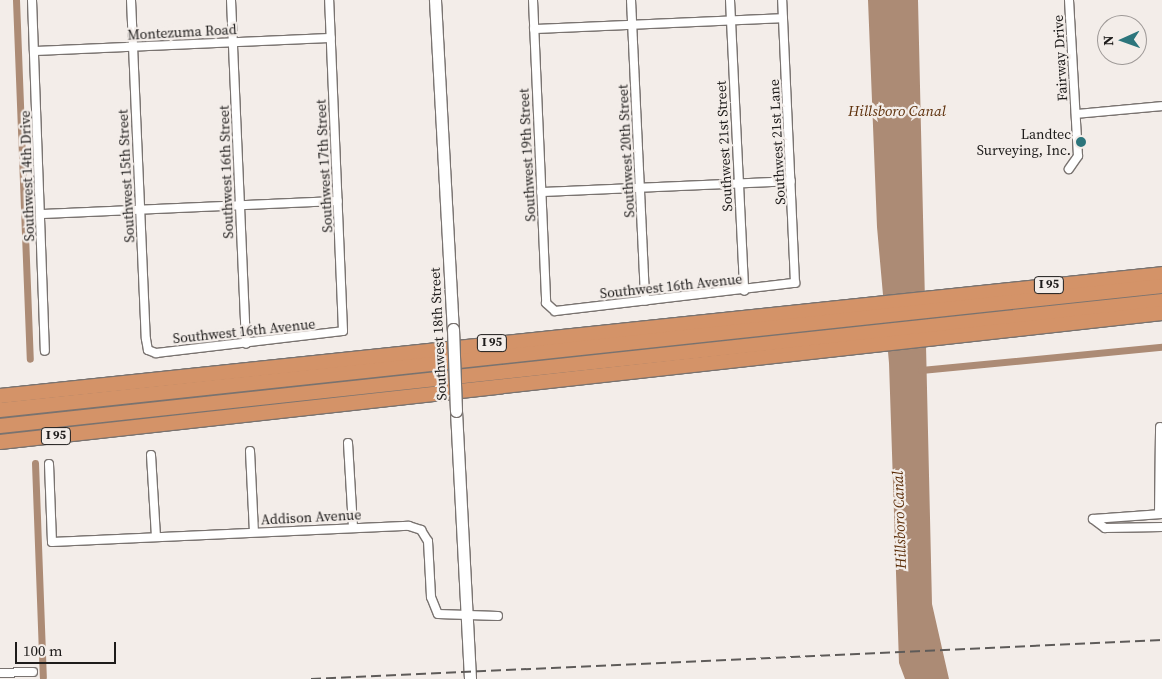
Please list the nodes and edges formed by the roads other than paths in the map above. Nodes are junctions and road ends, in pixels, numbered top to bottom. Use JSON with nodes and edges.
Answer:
{"nodes":[{"id":1,"x":32,"y":0,"type":"edge"},
{"id":2,"x":131,"y":0,"type":"edge"},
{"id":3,"x":231,"y":0,"type":"edge"},
{"id":4,"x":329,"y":0,"type":"edge"},
{"id":5,"x":429,"y":0,"type":"edge"},
{"id":6,"x":435,"y":0,"type":"edge"},
{"id":7,"x":533,"y":0,"type":"edge"},
{"id":8,"x":631,"y":0,"type":"edge"},
{"id":9,"x":730,"y":0,"type":"edge"},
{"id":10,"x":782,"y":0,"type":"edge"},
{"id":11,"x":1069,"y":0,"type":"edge"},
{"id":12,"x":783,"y":18,"type":"junction"},
{"id":13,"x":731,"y":20,"type":"junction"},
{"id":14,"x":632,"y":24,"type":"junction"},
{"id":15,"x":534,"y":29,"type":"junction"},
{"id":16,"x":330,"y":38,"type":"junction"},
{"id":17,"x":233,"y":42,"type":"junction"},
{"id":18,"x":133,"y":47,"type":"junction"},
{"id":19,"x":437,"y":49,"type":"junction"},
{"id":20,"x":34,"y":51,"type":"junction"},
{"id":21,"x":1162,"y":106,"type":"edge"},
{"id":22,"x":1076,"y":114,"type":"junction"},
{"id":23,"x":1069,"y":169,"type":"dead end"},
{"id":24,"x":790,"y":181,"type":"junction"},
{"id":25,"x":738,"y":183,"type":"junction"},
{"id":26,"x":640,"y":188,"type":"junction"},
{"id":27,"x":541,"y":192,"type":"junction"},
{"id":28,"x":338,"y":201,"type":"junction"},
{"id":29,"x":240,"y":206,"type":"junction"},
{"id":30,"x":141,"y":210,"type":"junction"},
{"id":31,"x":41,"y":214,"type":"junction"},
{"id":32,"x":1162,"y":274,"type":"edge"},
{"id":33,"x":795,"y":283,"type":"joint"},
{"id":34,"x":1162,"y":286,"type":"edge"},
{"id":35,"x":744,"y":291,"type":"junction"},
{"id":36,"x":645,"y":301,"type":"junction"},
{"id":37,"x":937,"y":302,"type":"junction"},
{"id":38,"x":1162,"y":302,"type":"edge"},
{"id":39,"x":549,"y":308,"type":"joint"},
{"id":40,"x":872,"y":309,"type":"junction"},
{"id":41,"x":1162,"y":313,"type":"edge"},
{"id":42,"x":939,"y":330,"type":"junction"},
{"id":43,"x":343,"y":331,"type":"joint"},
{"id":44,"x":874,"y":337,"type":"junction"},
{"id":45,"x":246,"y":344,"type":"junction"},
{"id":46,"x":148,"y":350,"type":"joint"},
{"id":47,"x":45,"y":351,"type":"dead end"},
{"id":48,"x":0,"y":397,"type":"edge"},
{"id":49,"x":0,"y":410,"type":"edge"},
{"id":50,"x":0,"y":426,"type":"edge"},
{"id":51,"x":1160,"y":427,"type":"dead end"},
{"id":52,"x":0,"y":442,"type":"edge"},
{"id":53,"x":348,"y":443,"type":"dead end"},
{"id":54,"x":250,"y":451,"type":"dead end"},
{"id":55,"x":151,"y":455,"type":"dead end"},
{"id":56,"x":49,"y":464,"type":"dead end"},
{"id":57,"x":1160,"y":514,"type":"edge"},
{"id":58,"x":1162,"y":527,"type":"edge"},
{"id":59,"x":353,"y":528,"type":"junction"},
{"id":60,"x":254,"y":532,"type":"junction"},
{"id":61,"x":156,"y":537,"type":"junction"},
{"id":62,"x":498,"y":616,"type":"dead end"},
{"id":63,"x":466,"y":617,"type":"junction"},
{"id":64,"x":32,"y":672,"type":"dead end"},
{"id":65,"x":0,"y":673,"type":"edge"},
{"id":66,"x":465,"y":679,"type":"edge"},
{"id":67,"x":470,"y":679,"type":"edge"}],
"edges":[{"from":1,"to":20,"type":"street","name":"Southwest 14th Drive"},
{"from":2,"to":18,"type":"street","name":"Southwest 15th Street"},
{"from":3,"to":17,"type":"street","name":"Southwest 16th Street"},
{"from":4,"to":16,"type":"street","name":"Southwest 17th Street"},
{"from":5,"to":19,"type":"main road","name":"Southwest 18th Street"},
{"from":6,"to":19,"type":"main road","name":"Southwest 18th Street"},
{"from":7,"to":15,"type":"street","name":"Southwest 19th Street"},
{"from":8,"to":14,"type":"street","name":"Southwest 20th Street"},
{"from":9,"to":13,"type":"street","name":"Southwest 21st Street"},
{"from":10,"to":12,"type":"street","name":"Southwest 21st Lane"},
{"from":11,"to":22,"type":"street","name":"Fairway Drive"},
{"from":12,"to":13,"type":"street"},
{"from":12,"to":24,"type":"street","name":"Southwest 21st Lane"},
{"from":13,"to":14,"type":"street"},
{"from":13,"to":25,"type":"street","name":"Southwest 21st Street"},
{"from":14,"to":15,"type":"street"},
{"from":14,"to":26,"type":"street","name":"Southwest 20th Street"},
{"from":15,"to":27,"type":"street","name":"Southwest 19th Street"},
{"from":16,"to":17,"type":"street","name":"Montezuma Road"},
{"from":16,"to":28,"type":"street","name":"Southwest 17th Street"},
{"from":17,"to":18,"type":"street","name":"Montezuma Road"},
{"from":17,"to":29,"type":"street","name":"Southwest 16th Street"},
{"from":18,"to":20,"type":"street","name":"Montezuma Road"},
{"from":18,"to":30,"type":"street","name":"Southwest 15th Street"},
{"from":19,"to":63,"type":"main road","name":"Southwest 18th Street","bridge":true},
{"from":20,"to":31,"type":"street","name":"Southwest 14th Drive"},
{"from":21,"to":22,"type":"street","name":"Fairway Drive"},
{"from":22,"to":23,"type":"street","name":"Fairway Drive"},
{"from":24,"to":25,"type":"street"},
{"from":24,"to":33,"type":"street","name":"Southwest 21st Lane"},
{"from":25,"to":26,"type":"street"},
{"from":25,"to":35,"type":"street","name":"Southwest 21st Street"},
{"from":26,"to":27,"type":"street"},
{"from":26,"to":36,"type":"street","name":"Southwest 20th Street"},
{"from":27,"to":39,"type":"street","name":"Southwest 19th Street"},
{"from":28,"to":29,"type":"street"},
{"from":28,"to":43,"type":"street","name":"Southwest 17th Street"},
{"from":29,"to":30,"type":"street"},
{"from":29,"to":45,"type":"street","name":"Southwest 16th Street"},
{"from":30,"to":31,"type":"street"},
{"from":30,"to":46,"type":"street","name":"Southwest 15th Street"},
{"from":31,"to":47,"type":"street","name":"Southwest 14th Drive"},
{"from":32,"to":37,"type":"highway","number":"I 95"},
{"from":33,"to":35,"type":"street","name":"Southwest 16th Avenue"},
{"from":34,"to":37,"type":"highway"},
{"from":35,"to":36,"type":"street","name":"Southwest 16th Avenue"},
{"from":36,"to":39,"type":"street","name":"Southwest 16th Avenue"},
{"from":37,"to":40,"type":"highway","number":"I 95"},
{"from":38,"to":42,"type":"highway"},
{"from":40,"to":48,"type":"highway","number":"I 95"},
{"from":40,"to":49,"type":"highway"},
{"from":41,"to":42,"type":"highway","number":"I 95"},
{"from":42,"to":44,"type":"highway","number":"I 95"},
{"from":43,"to":45,"type":"street","name":"Southwest 16th Avenue"},
{"from":44,"to":50,"type":"highway"},
{"from":44,"to":52,"type":"highway","number":"I 95"},
{"from":45,"to":46,"type":"street","name":"Southwest 16th Avenue"},
{"from":51,"to":57,"type":"street"},
{"from":53,"to":59,"type":"street"},
{"from":54,"to":60,"type":"street"},
{"from":55,"to":61,"type":"street"},
{"from":56,"to":61,"type":"street","name":"Addison Avenue"},
{"from":57,"to":58,"type":"street"},
{"from":59,"to":60,"type":"street","name":"Addison Avenue"},
{"from":59,"to":63,"type":"street","name":"Addison Avenue"},
{"from":60,"to":61,"type":"street","name":"Addison Avenue"},
{"from":62,"to":63,"type":"street","name":"Addison Avenue"},
{"from":63,"to":66,"type":"main road","name":"Southwest 18th Street"},
{"from":63,"to":67,"type":"main road","name":"Southwest 18th Street"},
{"from":64,"to":65,"type":"street"}]}
